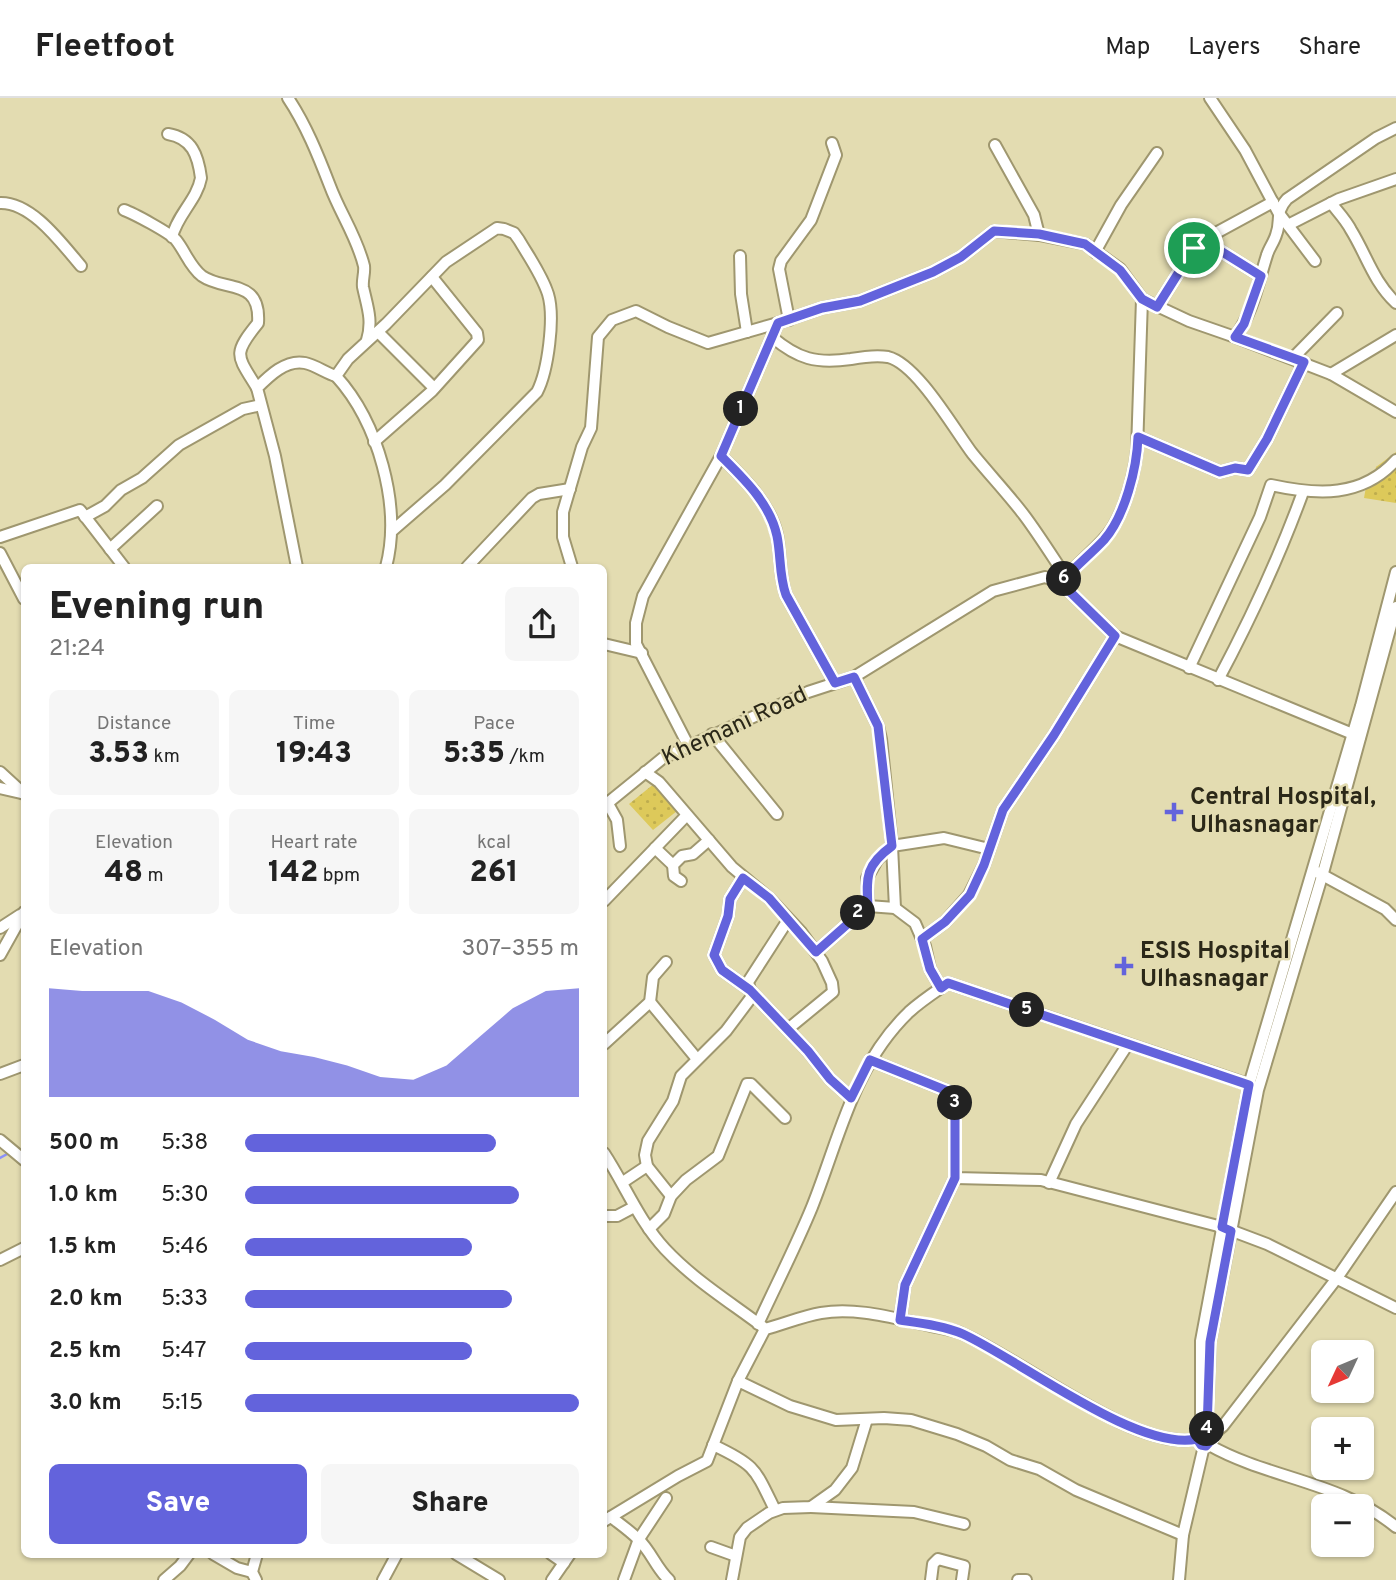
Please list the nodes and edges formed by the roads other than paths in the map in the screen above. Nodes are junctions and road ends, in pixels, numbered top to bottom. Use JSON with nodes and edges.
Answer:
{"nodes":[{"id":1,"x":288,"y":98,"type":"edge"},
{"id":2,"x":1210,"y":98,"type":"edge"},
{"id":3,"x":1396,"y":128,"type":"edge"},
{"id":4,"x":168,"y":134,"type":"dead end"},
{"id":5,"x":832,"y":143,"type":"dead end"},
{"id":6,"x":995,"y":145,"type":"dead end"},
{"id":7,"x":1157,"y":153,"type":"dead end"},
{"id":8,"x":1396,"y":180,"type":"edge"},
{"id":9,"x":0,"y":203,"type":"edge"},
{"id":10,"x":1331,"y":203,"type":"junction"},
{"id":11,"x":1275,"y":207,"type":"junction"},
{"id":12,"x":124,"y":210,"type":"dead end"},
{"id":13,"x":1288,"y":225,"type":"junction"},
{"id":14,"x":1039,"y":234,"type":"junction"},
{"id":15,"x":172,"y":237,"type":"junction"},
{"id":16,"x":1203,"y":240,"type":"junction"},
{"id":17,"x":1095,"y":252,"type":"junction"},
{"id":18,"x":740,"y":256,"type":"dead end"},
{"id":19,"x":1315,"y":261,"type":"dead end"},
{"id":20,"x":81,"y":266,"type":"dead end"},
{"id":21,"x":1261,"y":276,"type":"junction"},
{"id":22,"x":432,"y":277,"type":"junction"},
{"id":23,"x":1142,"y":299,"type":"junction"},
{"id":24,"x":1396,"y":303,"type":"edge"},
{"id":25,"x":1157,"y":307,"type":"junction"},
{"id":26,"x":1337,"y":313,"type":"dead end"},
{"id":27,"x":784,"y":321,"type":"junction"},
{"id":28,"x":378,"y":331,"type":"junction"},
{"id":29,"x":747,"y":331,"type":"junction"},
{"id":30,"x":1396,"y":335,"type":"edge"},
{"id":31,"x":772,"y":337,"type":"junction"},
{"id":32,"x":1235,"y":337,"type":"junction"},
{"id":33,"x":367,"y":342,"type":"junction"},
{"id":34,"x":1298,"y":360,"type":"junction"},
{"id":35,"x":1331,"y":374,"type":"junction"},
{"id":36,"x":336,"y":376,"type":"junction"},
{"id":37,"x":257,"y":388,"type":"junction"},
{"id":38,"x":434,"y":388,"type":"junction"},
{"id":39,"x":261,"y":405,"type":"junction"},
{"id":40,"x":1396,"y":412,"type":"edge"},
{"id":41,"x":1138,"y":437,"type":"junction"},
{"id":42,"x":374,"y":442,"type":"junction"},
{"id":43,"x":721,"y":456,"type":"junction"},
{"id":44,"x":1396,"y":460,"type":"edge"},
{"id":45,"x":570,"y":489,"type":"junction"},
{"id":46,"x":1303,"y":492,"type":"junction"},
{"id":47,"x":157,"y":506,"type":"dead end"},
{"id":48,"x":85,"y":517,"type":"junction"},
{"id":49,"x":392,"y":531,"type":"junction"},
{"id":50,"x":0,"y":537,"type":"edge"},
{"id":51,"x":110,"y":549,"type":"junction"},
{"id":52,"x":0,"y":553,"type":"edge"},
{"id":53,"x":122,"y":564,"type":"edge"},
{"id":54,"x":297,"y":564,"type":"edge"},
{"id":55,"x":386,"y":564,"type":"edge"},
{"id":56,"x":470,"y":564,"type":"edge"},
{"id":57,"x":571,"y":564,"type":"edge"},
{"id":58,"x":1396,"y":572,"type":"edge"},
{"id":59,"x":1064,"y":580,"type":"junction"},
{"id":60,"x":21,"y":593,"type":"edge"},
{"id":61,"x":1396,"y":607,"type":"edge"},
{"id":62,"x":1115,"y":636,"type":"junction"},
{"id":63,"x":607,"y":645,"type":"edge"},
{"id":64,"x":1386,"y":651,"type":"edge"},
{"id":65,"x":642,"y":653,"type":"junction"},
{"id":66,"x":1189,"y":668,"type":"junction"},
{"id":67,"x":854,"y":677,"type":"junction"},
{"id":68,"x":1218,"y":680,"type":"junction"},
{"id":69,"x":835,"y":683,"type":"junction"},
{"id":70,"x":712,"y":734,"type":"junction"},
{"id":71,"x":1356,"y":736,"type":"junction"},
{"id":72,"x":688,"y":745,"type":"junction"},
{"id":73,"x":0,"y":772,"type":"edge"},
{"id":74,"x":645,"y":772,"type":"junction"},
{"id":75,"x":0,"y":788,"type":"edge"},
{"id":76,"x":21,"y":791,"type":"edge"},
{"id":77,"x":21,"y":793,"type":"edge"},
{"id":78,"x":607,"y":803,"type":"edge"},
{"id":79,"x":607,"y":805,"type":"edge"},
{"id":80,"x":778,"y":814,"type":"dead end"},
{"id":81,"x":686,"y":816,"type":"junction"},
{"id":82,"x":709,"y":840,"type":"junction"},
{"id":83,"x":620,"y":846,"type":"dead end"},
{"id":84,"x":892,"y":846,"type":"junction"},
{"id":85,"x":655,"y":848,"type":"junction"},
{"id":86,"x":989,"y":849,"type":"junction"},
{"id":87,"x":673,"y":865,"type":"junction"},
{"id":88,"x":1318,"y":872,"type":"junction"},
{"id":89,"x":743,"y":878,"type":"junction"},
{"id":90,"x":681,"y":881,"type":"dead end"},
{"id":91,"x":607,"y":898,"type":"edge"},
{"id":92,"x":868,"y":906,"type":"junction"},
{"id":93,"x":894,"y":908,"type":"junction"},
{"id":94,"x":21,"y":915,"type":"edge"},
{"id":95,"x":21,"y":918,"type":"edge"},
{"id":96,"x":788,"y":919,"type":"junction"},
{"id":97,"x":1396,"y":920,"type":"edge"},
{"id":98,"x":0,"y":928,"type":"edge"},
{"id":99,"x":922,"y":939,"type":"junction"},
{"id":100,"x":816,"y":952,"type":"junction"},
{"id":101,"x":0,"y":955,"type":"edge"},
{"id":102,"x":666,"y":962,"type":"dead end"},
{"id":103,"x":941,"y":988,"type":"junction"},
{"id":104,"x":751,"y":993,"type":"junction"},
{"id":105,"x":650,"y":1002,"type":"junction"},
{"id":106,"x":788,"y":1029,"type":"junction"},
{"id":107,"x":607,"y":1041,"type":"edge"},
{"id":108,"x":1128,"y":1044,"type":"junction"},
{"id":109,"x":697,"y":1059,"type":"junction"},
{"id":110,"x":870,"y":1060,"type":"junction"},
{"id":111,"x":21,"y":1066,"type":"edge"},
{"id":112,"x":0,"y":1074,"type":"edge"},
{"id":113,"x":1254,"y":1087,"type":"junction"},
{"id":114,"x":851,"y":1098,"type":"junction"},
{"id":115,"x":785,"y":1118,"type":"dead end"},
{"id":116,"x":0,"y":1140,"type":"edge"},
{"id":117,"x":17,"y":1154,"type":"edge"},
{"id":118,"x":607,"y":1158,"type":"edge"},
{"id":119,"x":647,"y":1166,"type":"junction"},
{"id":120,"x":955,"y":1178,"type":"junction"},
{"id":121,"x":623,"y":1182,"type":"junction"},
{"id":122,"x":1049,"y":1182,"type":"junction"},
{"id":123,"x":1396,"y":1192,"type":"edge"},
{"id":124,"x":671,"y":1196,"type":"junction"},
{"id":125,"x":634,"y":1207,"type":"junction"},
{"id":126,"x":607,"y":1216,"type":"edge"},
{"id":127,"x":649,"y":1229,"type":"junction"},
{"id":128,"x":1226,"y":1229,"type":"junction"},
{"id":129,"x":21,"y":1250,"type":"edge"},
{"id":130,"x":0,"y":1260,"type":"edge"},
{"id":131,"x":1337,"y":1278,"type":"junction"},
{"id":132,"x":1395,"y":1306,"type":"edge"},
{"id":133,"x":900,"y":1320,"type":"junction"},
{"id":134,"x":762,"y":1326,"type":"junction"},
{"id":135,"x":737,"y":1381,"type":"junction"},
{"id":136,"x":867,"y":1419,"type":"junction"},
{"id":137,"x":1205,"y":1438,"type":"junction"},
{"id":138,"x":713,"y":1444,"type":"junction"},
{"id":139,"x":666,"y":1498,"type":"dead end"},
{"id":140,"x":811,"y":1507,"type":"junction"},
{"id":141,"x":775,"y":1510,"type":"junction"},
{"id":142,"x":607,"y":1519,"type":"edge"},
{"id":143,"x":964,"y":1524,"type":"dead end"},
{"id":144,"x":1396,"y":1527,"type":"edge"},
{"id":145,"x":1183,"y":1535,"type":"junction"},
{"id":146,"x":639,"y":1539,"type":"junction"},
{"id":147,"x":711,"y":1547,"type":"dead end"},
{"id":148,"x":736,"y":1556,"type":"junction"},
{"id":149,"x":186,"y":1558,"type":"edge"},
{"id":150,"x":220,"y":1558,"type":"edge"},
{"id":151,"x":256,"y":1558,"type":"edge"},
{"id":152,"x":395,"y":1558,"type":"edge"},
{"id":153,"x":463,"y":1558,"type":"edge"},
{"id":154,"x":567,"y":1558,"type":"edge"},
{"id":155,"x":254,"y":1576,"type":"edge"},
{"id":156,"x":164,"y":1580,"type":"edge"},
{"id":157,"x":383,"y":1580,"type":"edge"},
{"id":158,"x":499,"y":1580,"type":"edge"},
{"id":159,"x":552,"y":1580,"type":"edge"},
{"id":160,"x":624,"y":1580,"type":"edge"},
{"id":161,"x":669,"y":1580,"type":"edge"},
{"id":162,"x":732,"y":1580,"type":"edge"},
{"id":163,"x":931,"y":1580,"type":"edge"},
{"id":164,"x":962,"y":1580,"type":"edge"},
{"id":165,"x":1018,"y":1580,"type":"edge"},
{"id":166,"x":1026,"y":1580,"type":"edge"},
{"id":167,"x":1179,"y":1580,"type":"edge"}],
"edges":[{"from":1,"to":33,"type":"street"},
{"from":2,"to":11,"type":"street"},
{"from":3,"to":11,"type":"street"},
{"from":4,"to":15,"type":"street"},
{"from":5,"to":27,"type":"street"},
{"from":6,"to":14,"type":"street"},
{"from":7,"to":17,"type":"street"},
{"from":8,"to":10,"type":"street"},
{"from":9,"to":20,"type":"street"},
{"from":10,"to":13,"type":"street"},
{"from":10,"to":24,"type":"street"},
{"from":11,"to":13,"type":"street"},
{"from":11,"to":16,"type":"street"},
{"from":11,"to":21,"type":"street"},
{"from":12,"to":15,"type":"street"},
{"from":13,"to":19,"type":"street"},
{"from":14,"to":17,"type":"street"},
{"from":14,"to":27,"type":"street"},
{"from":15,"to":37,"type":"street"},
{"from":16,"to":21,"type":"street"},
{"from":16,"to":25,"type":"street"},
{"from":17,"to":23,"type":"street"},
{"from":18,"to":29,"type":"street"},
{"from":21,"to":32,"type":"street"},
{"from":22,"to":28,"type":"street"},
{"from":22,"to":38,"type":"street"},
{"from":22,"to":49,"type":"street"},
{"from":23,"to":25,"type":"street"},
{"from":23,"to":41,"type":"street"},
{"from":25,"to":32,"type":"street"},
{"from":26,"to":34,"type":"street"},
{"from":27,"to":29,"type":"street"},
{"from":27,"to":31,"type":"street"},
{"from":28,"to":33,"type":"street"},
{"from":28,"to":38,"type":"street"},
{"from":29,"to":45,"type":"street"},
{"from":30,"to":35,"type":"street"},
{"from":31,"to":43,"type":"street"},
{"from":31,"to":59,"type":"street"},
{"from":32,"to":34,"type":"street"},
{"from":33,"to":36,"type":"street"},
{"from":34,"to":35,"type":"street"},
{"from":34,"to":41,"type":"street"},
{"from":35,"to":40,"type":"street"},
{"from":36,"to":37,"type":"street"},
{"from":36,"to":42,"type":"street"},
{"from":37,"to":39,"type":"street"},
{"from":38,"to":42,"type":"street"},
{"from":39,"to":48,"type":"street"},
{"from":39,"to":54,"type":"street"},
{"from":41,"to":59,"type":"street"},
{"from":42,"to":49,"type":"street"},
{"from":43,"to":65,"type":"street"},
{"from":43,"to":69,"type":"street"},
{"from":44,"to":46,"type":"street"},
{"from":45,"to":56,"type":"street"},
{"from":45,"to":57,"type":"street"},
{"from":46,"to":66,"type":"street"},
{"from":46,"to":68,"type":"street"},
{"from":47,"to":51,"type":"street"},
{"from":48,"to":50,"type":"street"},
{"from":48,"to":51,"type":"street"},
{"from":49,"to":55,"type":"street"},
{"from":51,"to":53,"type":"street"},
{"from":52,"to":60,"type":"street"},
{"from":58,"to":64,"type":"street"},
{"from":59,"to":62,"type":"street"},
{"from":59,"to":67,"type":"street","name":"Khemani Road"},
{"from":61,"to":64,"type":"street"},
{"from":62,"to":66,"type":"street"},
{"from":62,"to":86,"type":"street"},
{"from":63,"to":65,"type":"street"},
{"from":64,"to":71,"type":"street"},
{"from":65,"to":72,"type":"street"},
{"from":66,"to":68,"type":"street"},
{"from":67,"to":69,"type":"street","name":"Khemani Road"},
{"from":67,"to":84,"type":"street"},
{"from":68,"to":71,"type":"street"},
{"from":69,"to":70,"type":"street","name":"Khemani Road"},
{"from":70,"to":72,"type":"street","name":"Khemani Road"},
{"from":70,"to":80,"type":"street"},
{"from":71,"to":88,"type":"street"},
{"from":72,"to":74,"type":"street","name":"Khemani Road"},
{"from":73,"to":76,"type":"street"},
{"from":74,"to":78,"type":"street","name":"Khemani Road"},
{"from":74,"to":81,"type":"street"},
{"from":75,"to":77,"type":"street"},
{"from":79,"to":83,"type":"street"},
{"from":81,"to":82,"type":"street"},
{"from":81,"to":85,"type":"street"},
{"from":82,"to":87,"type":"street"},
{"from":82,"to":89,"type":"street"},
{"from":84,"to":86,"type":"street"},
{"from":84,"to":92,"type":"street"},
{"from":84,"to":93,"type":"street"},
{"from":85,"to":87,"type":"street"},
{"from":85,"to":91,"type":"street"},
{"from":86,"to":99,"type":"street"},
{"from":87,"to":90,"type":"street"},
{"from":88,"to":97,"type":"street"},
{"from":88,"to":113,"type":"street"},
{"from":89,"to":96,"type":"street"},
{"from":89,"to":104,"type":"street"},
{"from":92,"to":93,"type":"street"},
{"from":92,"to":100,"type":"street"},
{"from":93,"to":99,"type":"street"},
{"from":94,"to":98,"type":"street"},
{"from":95,"to":101,"type":"street"},
{"from":96,"to":100,"type":"street"},
{"from":96,"to":104,"type":"street"},
{"from":99,"to":103,"type":"street"},
{"from":100,"to":106,"type":"street"},
{"from":102,"to":105,"type":"street"},
{"from":103,"to":108,"type":"street"},
{"from":103,"to":110,"type":"street"},
{"from":104,"to":106,"type":"street"},
{"from":104,"to":109,"type":"street"},
{"from":105,"to":107,"type":"street"},
{"from":105,"to":109,"type":"street"},
{"from":106,"to":114,"type":"street"},
{"from":108,"to":113,"type":"street"},
{"from":108,"to":122,"type":"street"},
{"from":109,"to":119,"type":"street"},
{"from":110,"to":114,"type":"street"},
{"from":110,"to":120,"type":"street"},
{"from":111,"to":112,"type":"street"},
{"from":113,"to":128,"type":"street"},
{"from":114,"to":134,"type":"street"},
{"from":115,"to":124,"type":"street"},
{"from":116,"to":117,"type":"street"},
{"from":118,"to":121,"type":"street"},
{"from":119,"to":121,"type":"street"},
{"from":119,"to":124,"type":"street"},
{"from":120,"to":122,"type":"street"},
{"from":120,"to":133,"type":"street"},
{"from":121,"to":125,"type":"street"},
{"from":122,"to":128,"type":"street"},
{"from":123,"to":131,"type":"street"},
{"from":124,"to":127,"type":"street"},
{"from":125,"to":126,"type":"street"},
{"from":125,"to":127,"type":"street"},
{"from":127,"to":134,"type":"street"},
{"from":128,"to":131,"type":"street"},
{"from":128,"to":137,"type":"street"},
{"from":129,"to":130,"type":"street"},
{"from":131,"to":132,"type":"street"},
{"from":131,"to":137,"type":"street"},
{"from":133,"to":134,"type":"street"},
{"from":133,"to":137,"type":"street"},
{"from":134,"to":135,"type":"street"},
{"from":135,"to":136,"type":"street"},
{"from":135,"to":138,"type":"street"},
{"from":136,"to":140,"type":"street"},
{"from":136,"to":145,"type":"street"},
{"from":137,"to":144,"type":"street"},
{"from":137,"to":145,"type":"street"},
{"from":138,"to":141,"type":"street"},
{"from":138,"to":142,"type":"street"},
{"from":139,"to":146,"type":"street"},
{"from":140,"to":141,"type":"street"},
{"from":140,"to":143,"type":"street"},
{"from":141,"to":148,"type":"street"},
{"from":142,"to":146,"type":"street"},
{"from":145,"to":167,"type":"street"},
{"from":146,"to":160,"type":"street"},
{"from":146,"to":161,"type":"street"},
{"from":147,"to":148,"type":"street"},
{"from":148,"to":162,"type":"street"},
{"from":149,"to":156,"type":"street"},
{"from":150,"to":155,"type":"street"},
{"from":151,"to":155,"type":"street"},
{"from":152,"to":157,"type":"street"},
{"from":153,"to":158,"type":"street"},
{"from":154,"to":159,"type":"street"},
{"from":163,"to":164,"type":"street"},
{"from":165,"to":166,"type":"street"}]}
